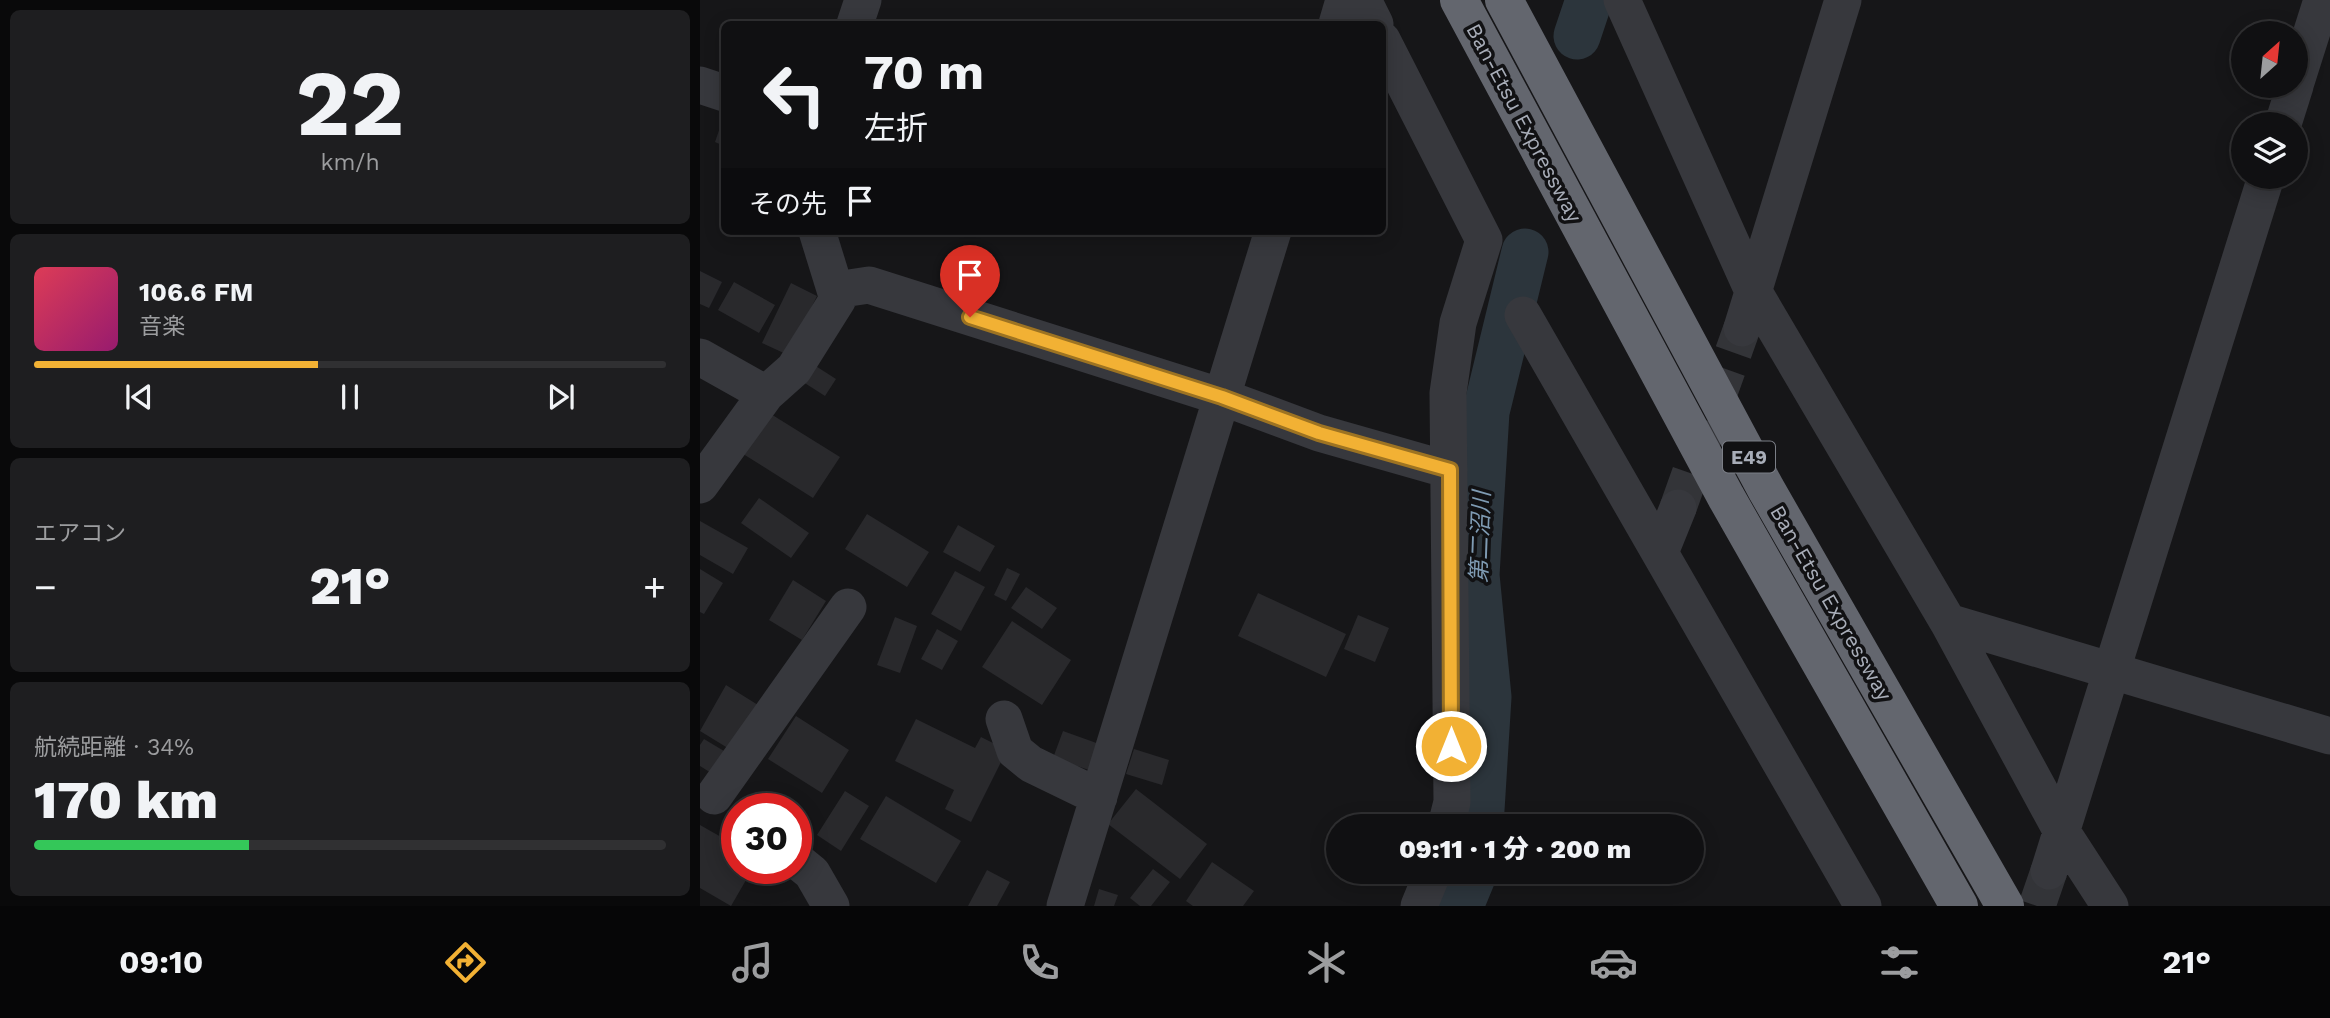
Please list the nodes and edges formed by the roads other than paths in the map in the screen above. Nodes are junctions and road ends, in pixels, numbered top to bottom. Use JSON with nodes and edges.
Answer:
{"nodes":[{"id":1,"x":863,"y":0,"type":"edge"},
{"id":2,"x":1344,"y":0,"type":"edge"},
{"id":3,"x":1363,"y":0,"type":"edge"},
{"id":4,"x":1458,"y":0,"type":"edge"},
{"id":5,"x":1504,"y":0,"type":"edge"},
{"id":6,"x":1622,"y":0,"type":"edge"},
{"id":7,"x":1843,"y":0,"type":"edge"},
{"id":8,"x":2322,"y":0,"type":"edge"},
{"id":9,"x":856,"y":21,"type":"edge"},
{"id":10,"x":1338,"y":21,"type":"edge"},
{"id":11,"x":1374,"y":21,"type":"edge"},
{"id":12,"x":2308,"y":44,"type":"edge"},
{"id":13,"x":1386,"y":48,"type":"edge"},
{"id":14,"x":700,"y":85,"type":"edge"},
{"id":15,"x":721,"y":92,"type":"edge"},
{"id":16,"x":2262,"y":189,"type":"edge"},
{"id":17,"x":818,"y":235,"type":"edge"},
{"id":18,"x":1272,"y":235,"type":"edge"},
{"id":19,"x":1752,"y":289,"type":"junction"},
{"id":20,"x":836,"y":290,"type":"junction"},
{"id":21,"x":1523,"y":315,"type":"dead end"},
{"id":22,"x":1742,"y":328,"type":"tunnel mouth"},
{"id":23,"x":700,"y":357,"type":"edge"},
{"id":24,"x":766,"y":394,"type":"junction"},
{"id":25,"x":1222,"y":397,"type":"junction"},
{"id":26,"x":1450,"y":470,"type":"junction"},
{"id":27,"x":700,"y":485,"type":"edge"},
{"id":28,"x":1678,"y":508,"type":"tunnel mouth"},
{"id":29,"x":1661,"y":550,"type":"junction"},
{"id":30,"x":848,"y":607,"type":"dead end"},
{"id":31,"x":1948,"y":622,"type":"junction"},
{"id":32,"x":2111,"y":672,"type":"junction"},
{"id":33,"x":1004,"y":719,"type":"dead end"},
{"id":34,"x":2330,"y":736,"type":"edge"},
{"id":35,"x":1099,"y":797,"type":"junction"},
{"id":36,"x":717,"y":800,"type":"edge"},
{"id":37,"x":1449,"y":814,"type":"edge"},
{"id":38,"x":2062,"y":832,"type":"junction"},
{"id":39,"x":2049,"y":871,"type":"tunnel mouth"},
{"id":40,"x":812,"y":873,"type":"edge"},
{"id":41,"x":1428,"y":884,"type":"edge"},
{"id":42,"x":831,"y":906,"type":"edge"},
{"id":43,"x":1065,"y":906,"type":"edge"},
{"id":44,"x":1419,"y":906,"type":"edge"},
{"id":45,"x":1863,"y":906,"type":"edge"},
{"id":46,"x":1959,"y":906,"type":"edge"},
{"id":47,"x":2006,"y":906,"type":"edge"},
{"id":48,"x":2110,"y":906,"type":"edge"}],
"edges":[{"from":1,"to":9,"type":"street"},
{"from":2,"to":10,"type":"street"},
{"from":3,"to":11,"type":"street"},
{"from":4,"to":46,"type":"highway","name":"Ban-Etsu Expressway","number":"E49"},
{"from":5,"to":47,"type":"highway","name":"Ban-Etsu Expressway","number":"E49"},
{"from":6,"to":19,"type":"street"},
{"from":7,"to":19,"type":"street"},
{"from":8,"to":12,"type":"street"},
{"from":13,"to":26,"type":"street"},
{"from":14,"to":15,"type":"street"},
{"from":16,"to":32,"type":"street"},
{"from":17,"to":20,"type":"street"},
{"from":18,"to":25,"type":"street"},
{"from":19,"to":22,"type":"street"},
{"from":19,"to":31,"type":"street"},
{"from":20,"to":24,"type":"street"},
{"from":20,"to":25,"type":"street"},
{"from":21,"to":29,"type":"street"},
{"from":23,"to":24,"type":"street"},
{"from":24,"to":27,"type":"street"},
{"from":25,"to":26,"type":"street"},
{"from":25,"to":35,"type":"street"},
{"from":26,"to":37,"type":"street"},
{"from":28,"to":29,"type":"street"},
{"from":29,"to":45,"type":"street"},
{"from":30,"to":36,"type":"street"},
{"from":31,"to":32,"type":"street"},
{"from":31,"to":38,"type":"street"},
{"from":32,"to":34,"type":"street"},
{"from":32,"to":38,"type":"street"},
{"from":33,"to":35,"type":"street"},
{"from":35,"to":43,"type":"street"},
{"from":38,"to":39,"type":"street"},
{"from":38,"to":48,"type":"street"},
{"from":40,"to":42,"type":"street"},
{"from":41,"to":44,"type":"street"}]}
